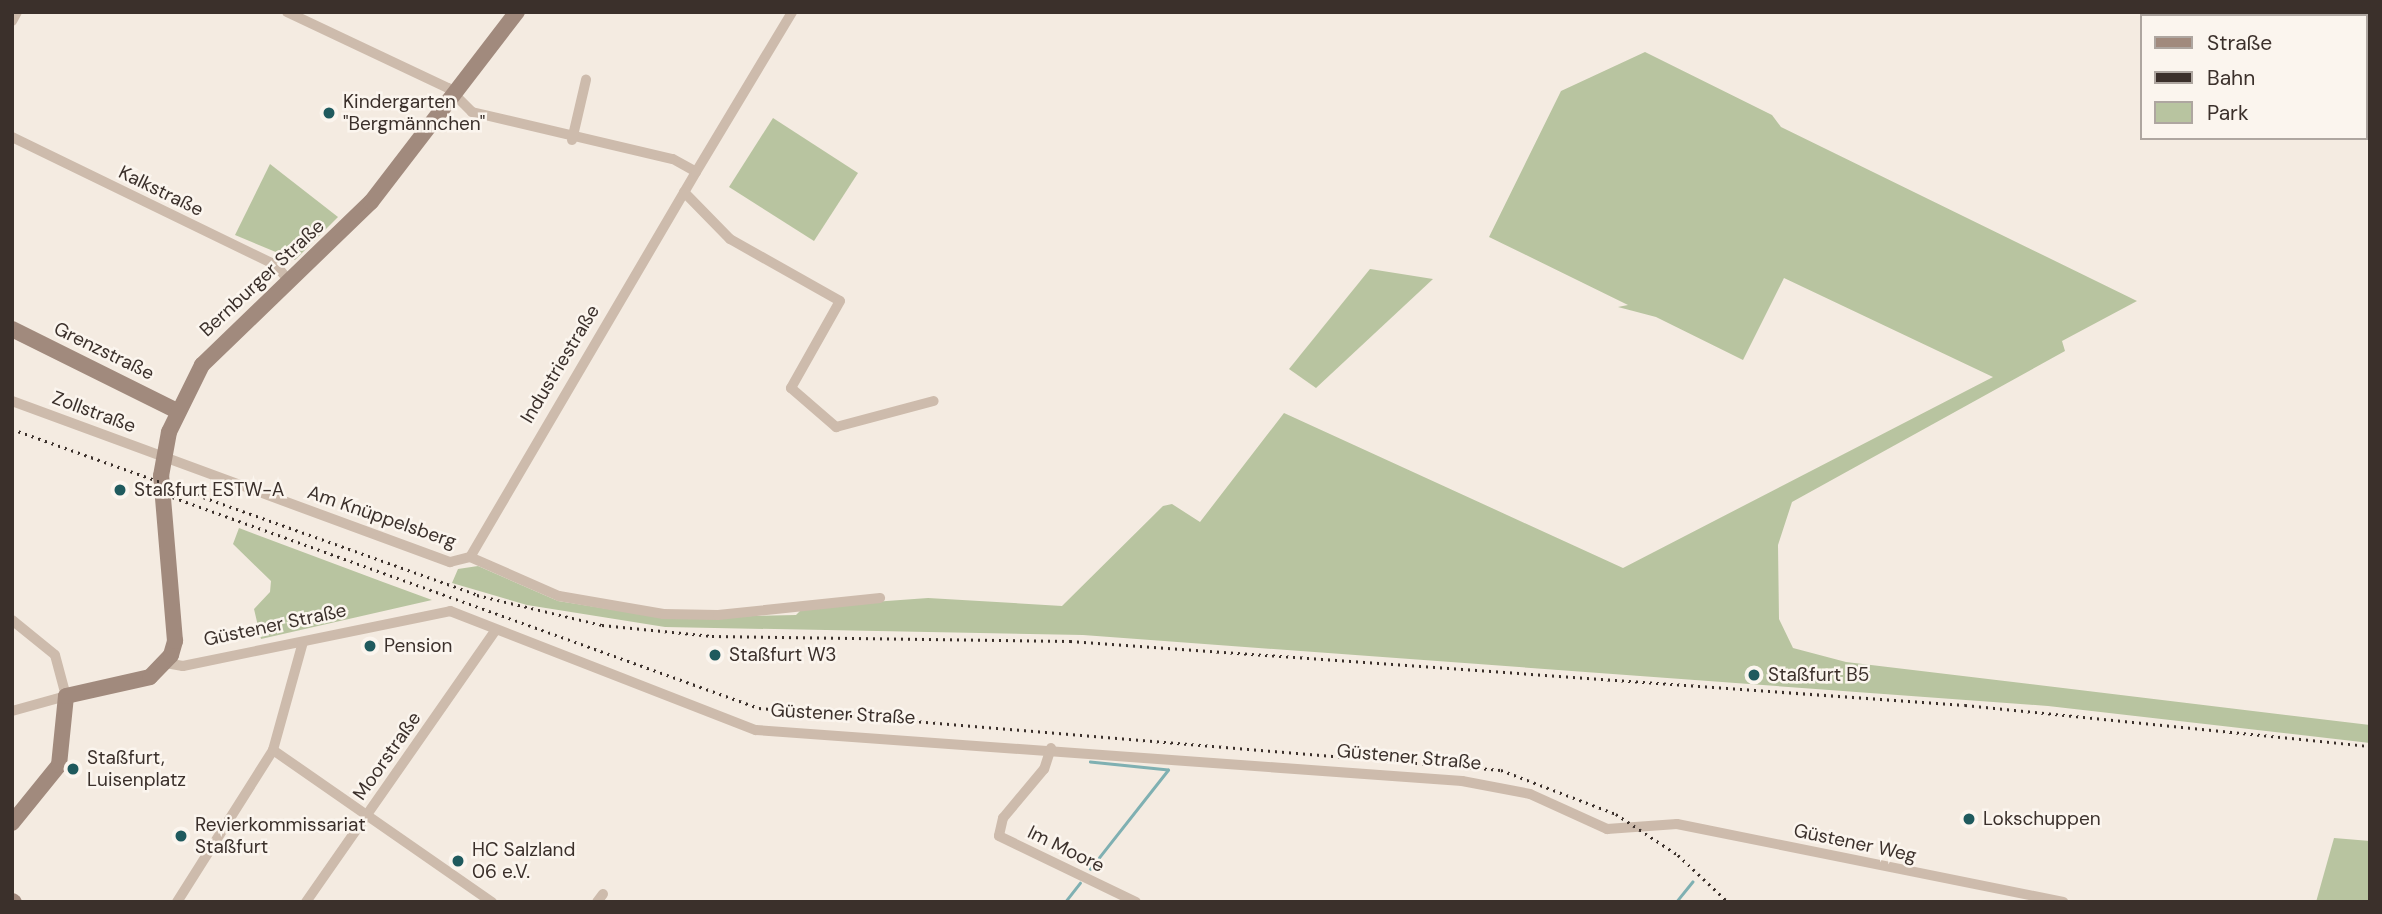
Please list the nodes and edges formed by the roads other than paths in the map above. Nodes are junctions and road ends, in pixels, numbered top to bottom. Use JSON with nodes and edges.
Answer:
{"nodes":[{"id":1,"x":17,"y":12,"type":"edge"},
{"id":2,"x":287,"y":12,"type":"edge"},
{"id":3,"x":517,"y":12,"type":"edge"},
{"id":4,"x":792,"y":12,"type":"edge"},
{"id":5,"x":12,"y":21,"type":"edge"},
{"id":6,"x":586,"y":80,"type":"dead end"},
{"id":7,"x":453,"y":92,"type":"junction"},
{"id":8,"x":12,"y":136,"type":"edge"},
{"id":9,"x":572,"y":140,"type":"junction"},
{"id":10,"x":696,"y":172,"type":"junction"},
{"id":11,"x":684,"y":192,"type":"junction"},
{"id":12,"x":289,"y":281,"type":"junction"},
{"id":13,"x":12,"y":328,"type":"edge"},
{"id":14,"x":12,"y":401,"type":"edge"},
{"id":15,"x":933,"y":401,"type":"dead end"},
{"id":16,"x":177,"y":411,"type":"junction"},
{"id":17,"x":163,"y":458,"type":"junction"},
{"id":18,"x":470,"y":557,"type":"junction"},
{"id":19,"x":880,"y":598,"type":"dead end"},
{"id":20,"x":12,"y":620,"type":"edge"},
{"id":21,"x":496,"y":630,"type":"junction"},
{"id":22,"x":303,"y":642,"type":"junction"},
{"id":23,"x":166,"y":663,"type":"junction"},
{"id":24,"x":66,"y":696,"type":"junction"},
{"id":25,"x":12,"y":711,"type":"edge"},
{"id":26,"x":1051,"y":748,"type":"junction"},
{"id":27,"x":273,"y":750,"type":"junction"},
{"id":28,"x":366,"y":815,"type":"junction"},
{"id":29,"x":12,"y":823,"type":"edge"},
{"id":30,"x":1641,"y":829,"type":"joint"},
{"id":31,"x":177,"y":902,"type":"edge"},
{"id":32,"x":306,"y":902,"type":"edge"},
{"id":33,"x":492,"y":902,"type":"edge"},
{"id":34,"x":1136,"y":902,"type":"edge"},
{"id":35,"x":2063,"y":902,"type":"edge"}],
"edges":[{"from":1,"to":5,"type":"street"},
{"from":2,"to":7,"type":"street"},
{"from":3,"to":7,"type":"main road","name":"Bernburger Straße"},
{"from":4,"to":10,"type":"street","name":"Industriestraße"},
{"from":6,"to":9,"type":"street"},
{"from":7,"to":9,"type":"street"},
{"from":7,"to":12,"type":"main road","name":"Bernburger Straße"},
{"from":8,"to":12,"type":"street","name":"Kalkstraße"},
{"from":9,"to":10,"type":"street"},
{"from":10,"to":11,"type":"street","name":"Industriestraße"},
{"from":11,"to":15,"type":"street"},
{"from":11,"to":18,"type":"street","name":"Industriestraße"},
{"from":12,"to":16,"type":"main road","name":"Bernburger Straße"},
{"from":13,"to":16,"type":"main road","name":"Grenzstraße"},
{"from":14,"to":17,"type":"street","name":"Zollstraße"},
{"from":16,"to":17,"type":"main road","name":"Bernburger Straße"},
{"from":17,"to":18,"type":"street","name":"Am Knüppelsberg"},
{"from":17,"to":23,"type":"main road","name":"Bernburger Straße"},
{"from":18,"to":19,"type":"street","name":"Am Knüppelsberg"},
{"from":20,"to":24,"type":"street"},
{"from":21,"to":22,"type":"street","name":"Güstener Straße"},
{"from":21,"to":26,"type":"street","name":"Güstener Straße"},
{"from":21,"to":28,"type":"street","name":"Moorstraße"},
{"from":22,"to":23,"type":"street","name":"Güstener Straße"},
{"from":22,"to":27,"type":"street"},
{"from":23,"to":24,"type":"main road","name":"Güstener Straße"},
{"from":24,"to":25,"type":"street"},
{"from":24,"to":29,"type":"main road"},
{"from":26,"to":30,"type":"street","name":"Güstener Straße"},
{"from":26,"to":34,"type":"street","name":"Im Moore"},
{"from":27,"to":28,"type":"street"},
{"from":27,"to":31,"type":"street"},
{"from":28,"to":32,"type":"street","name":"Moorstraße"},
{"from":28,"to":33,"type":"street"},
{"from":30,"to":35,"type":"street","name":"Güstener Weg"}]}
